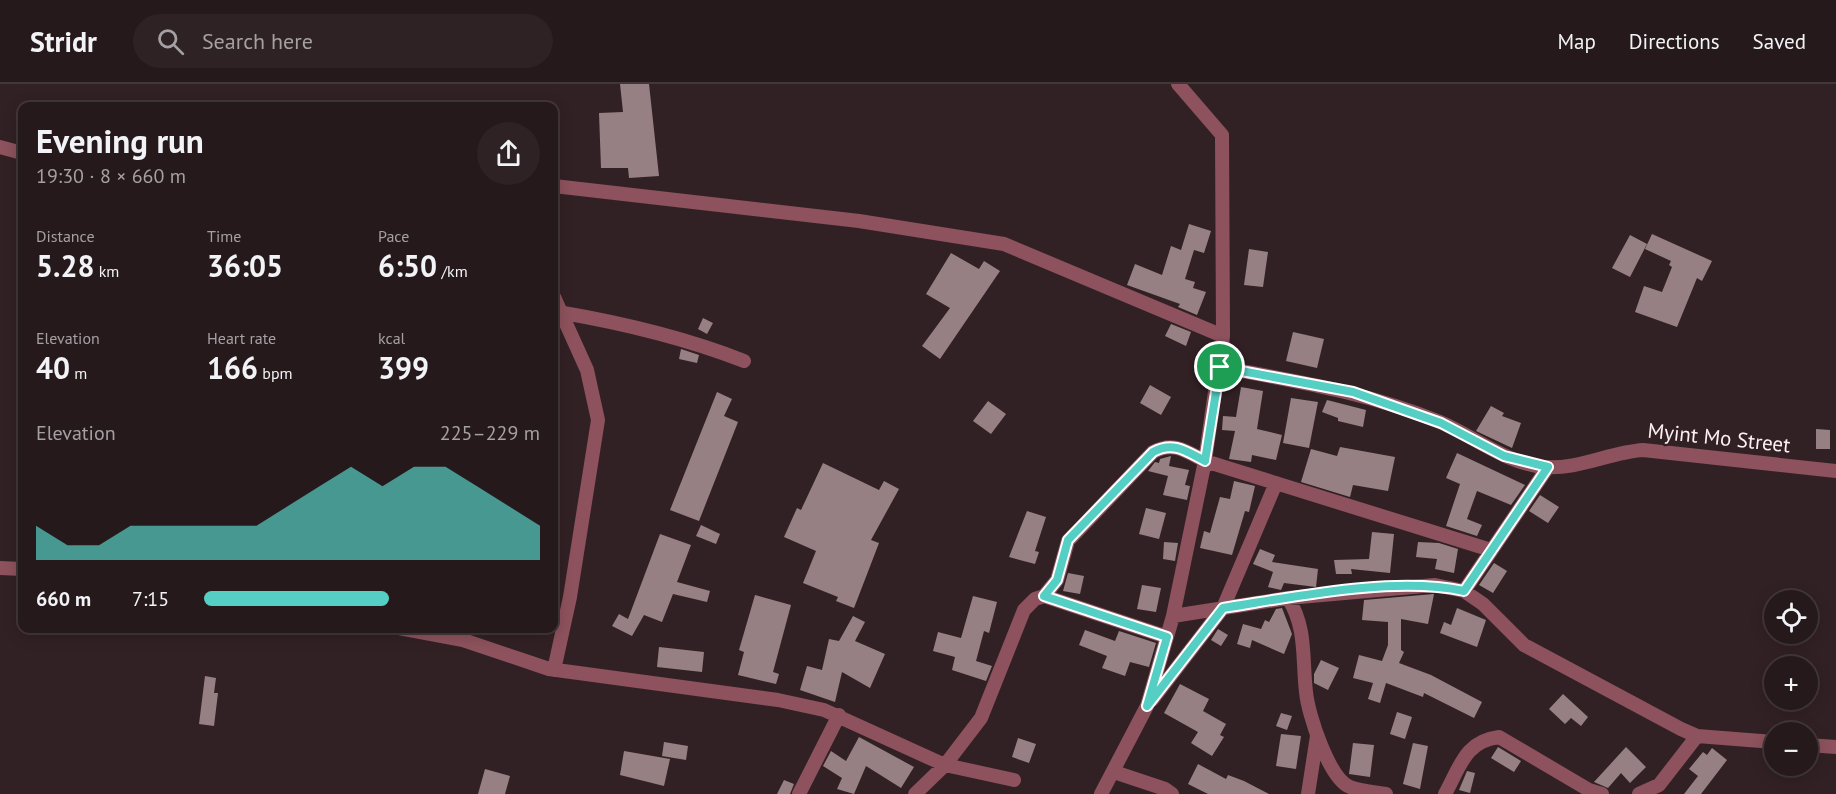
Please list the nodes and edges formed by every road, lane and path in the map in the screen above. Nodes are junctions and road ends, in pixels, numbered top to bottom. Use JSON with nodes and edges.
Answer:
{"nodes":[{"id":1,"x":1178,"y":84,"type":"edge"},
{"id":2,"x":0,"y":147,"type":"edge"},
{"id":3,"x":18,"y":152,"type":"edge"},
{"id":4,"x":558,"y":186,"type":"edge"},
{"id":5,"x":558,"y":312,"type":"joint"},
{"id":6,"x":1223,"y":336,"type":"junction"},
{"id":7,"x":744,"y":361,"type":"dead end"},
{"id":8,"x":1220,"y":367,"type":"junction"},
{"id":9,"x":1205,"y":461,"type":"junction"},
{"id":10,"x":1548,"y":467,"type":"junction"},
{"id":11,"x":1836,"y":471,"type":"edge"},
{"id":12,"x":1276,"y":483,"type":"junction"},
{"id":13,"x":1491,"y":550,"type":"junction"},
{"id":14,"x":0,"y":568,"type":"edge"},
{"id":15,"x":18,"y":569,"type":"edge"},
{"id":16,"x":1464,"y":591,"type":"junction"},
{"id":17,"x":1044,"y":596,"type":"junction"},
{"id":18,"x":1288,"y":598,"type":"junction"},
{"id":19,"x":1223,"y":608,"type":"junction"},
{"id":20,"x":1173,"y":616,"type":"junction"},
{"id":21,"x":426,"y":633,"type":"edge"},
{"id":22,"x":1167,"y":637,"type":"junction"},
{"id":23,"x":554,"y":670,"type":"junction"},
{"id":24,"x":1147,"y":706,"type":"junction"},
{"id":25,"x":839,"y":715,"type":"junction"},
{"id":26,"x":1318,"y":734,"type":"junction"},
{"id":27,"x":1697,"y":736,"type":"junction"},
{"id":28,"x":1764,"y":741,"type":"edge"},
{"id":29,"x":1818,"y":746,"type":"edge"},
{"id":30,"x":1836,"y":747,"type":"edge"},
{"id":31,"x":945,"y":765,"type":"junction"},
{"id":32,"x":1114,"y":772,"type":"junction"},
{"id":33,"x":1014,"y":780,"type":"dead end"},
{"id":34,"x":1661,"y":790,"type":"edge"},
{"id":35,"x":799,"y":794,"type":"edge"},
{"id":36,"x":915,"y":794,"type":"edge"},
{"id":37,"x":1101,"y":794,"type":"edge"},
{"id":38,"x":1172,"y":794,"type":"edge"},
{"id":39,"x":1308,"y":794,"type":"edge"},
{"id":40,"x":1386,"y":794,"type":"edge"},
{"id":41,"x":1445,"y":794,"type":"edge"},
{"id":42,"x":1602,"y":794,"type":"edge"},
{"id":43,"x":1639,"y":794,"type":"edge"}],
"edges":[{"from":1,"to":6,"type":"street"},
{"from":2,"to":3,"type":"street"},
{"from":4,"to":6,"type":"street"},
{"from":5,"to":7,"type":"street"},
{"from":5,"to":23,"type":"street"},
{"from":6,"to":8,"type":"street"},
{"from":8,"to":9,"type":"street"},
{"from":8,"to":10,"type":"street","name":"Myint Mo Street"},
{"from":9,"to":12,"type":"street"},
{"from":9,"to":17,"type":"street"},
{"from":9,"to":20,"type":"street"},
{"from":10,"to":11,"type":"street","name":"Myint Mo Street"},
{"from":10,"to":13,"type":"street"},
{"from":12,"to":13,"type":"street"},
{"from":12,"to":19,"type":"street"},
{"from":13,"to":16,"type":"street"},
{"from":14,"to":15,"type":"street"},
{"from":16,"to":18,"type":"street"},
{"from":16,"to":27,"type":"street"},
{"from":17,"to":22,"type":"street"},
{"from":17,"to":31,"type":"street"},
{"from":18,"to":19,"type":"street"},
{"from":18,"to":26,"type":"street"},
{"from":19,"to":20,"type":"street"},
{"from":19,"to":24,"type":"street"},
{"from":20,"to":22,"type":"street"},
{"from":21,"to":23,"type":"street"},
{"from":22,"to":24,"type":"street"},
{"from":23,"to":25,"type":"street"},
{"from":24,"to":32,"type":"street"},
{"from":25,"to":31,"type":"street"},
{"from":25,"to":35,"type":"street"},
{"from":26,"to":39,"type":"street"},
{"from":26,"to":40,"type":"street"},
{"from":27,"to":28,"type":"street"},
{"from":27,"to":34,"type":"street"},
{"from":29,"to":30,"type":"street"},
{"from":31,"to":33,"type":"street"},
{"from":31,"to":36,"type":"street"},
{"from":32,"to":37,"type":"street"},
{"from":32,"to":38,"type":"street"},
{"from":34,"to":43,"type":"street"},
{"from":41,"to":42,"type":"street"}]}
